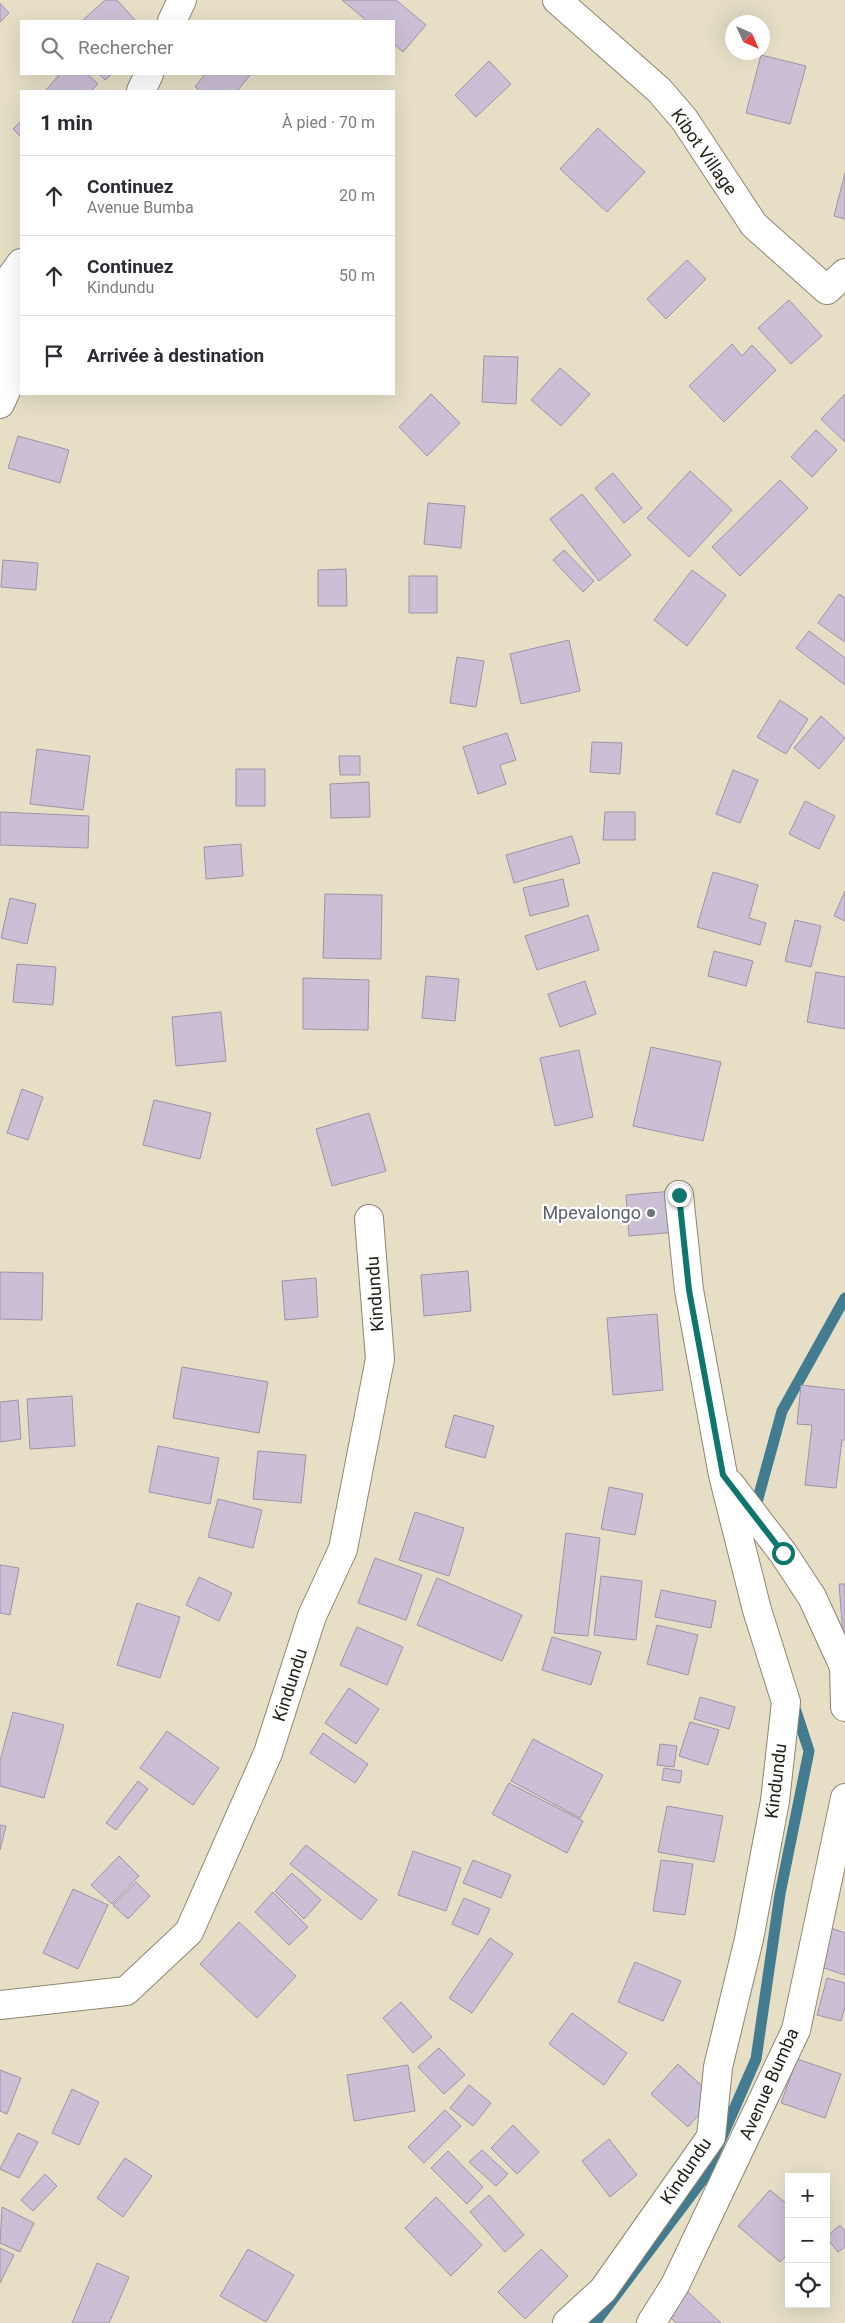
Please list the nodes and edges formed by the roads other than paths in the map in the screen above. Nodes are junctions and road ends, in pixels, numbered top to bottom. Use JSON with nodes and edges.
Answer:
{"nodes":[{"id":1,"x":182,"y":0,"type":"edge"},
{"id":2,"x":557,"y":0,"type":"edge"},
{"id":3,"x":172,"y":20,"type":"edge"},
{"id":4,"x":149,"y":75,"type":"edge"},
{"id":5,"x":141,"y":90,"type":"edge"},
{"id":6,"x":20,"y":264,"type":"edge"},
{"id":7,"x":845,"y":273,"type":"edge"},
{"id":8,"x":3,"y":302,"type":"edge"},
{"id":9,"x":0,"y":404,"type":"edge"},
{"id":10,"x":679,"y":1195,"type":"dead end"},
{"id":11,"x":369,"y":1219,"type":"dead end"},
{"id":12,"x":723,"y":1475,"type":"junction"},
{"id":13,"x":845,"y":1707,"type":"edge"},
{"id":14,"x":845,"y":1798,"type":"edge"},
{"id":15,"x":0,"y":2005,"type":"edge"},
{"id":16,"x":567,"y":2323,"type":"edge"},
{"id":17,"x":651,"y":2323,"type":"edge"}],
"edges":[{"from":1,"to":3,"type":"street"},
{"from":2,"to":7,"type":"street","name":"Kibot Village"},
{"from":4,"to":5,"type":"street"},
{"from":6,"to":8,"type":"street"},
{"from":8,"to":9,"type":"street"},
{"from":10,"to":12,"type":"street","name":"Kindundu"},
{"from":11,"to":15,"type":"street","name":"Kindundu"},
{"from":12,"to":13,"type":"street"},
{"from":12,"to":16,"type":"street","name":"Kindundu"},
{"from":14,"to":17,"type":"street","name":"Avenue Bumba"}]}
